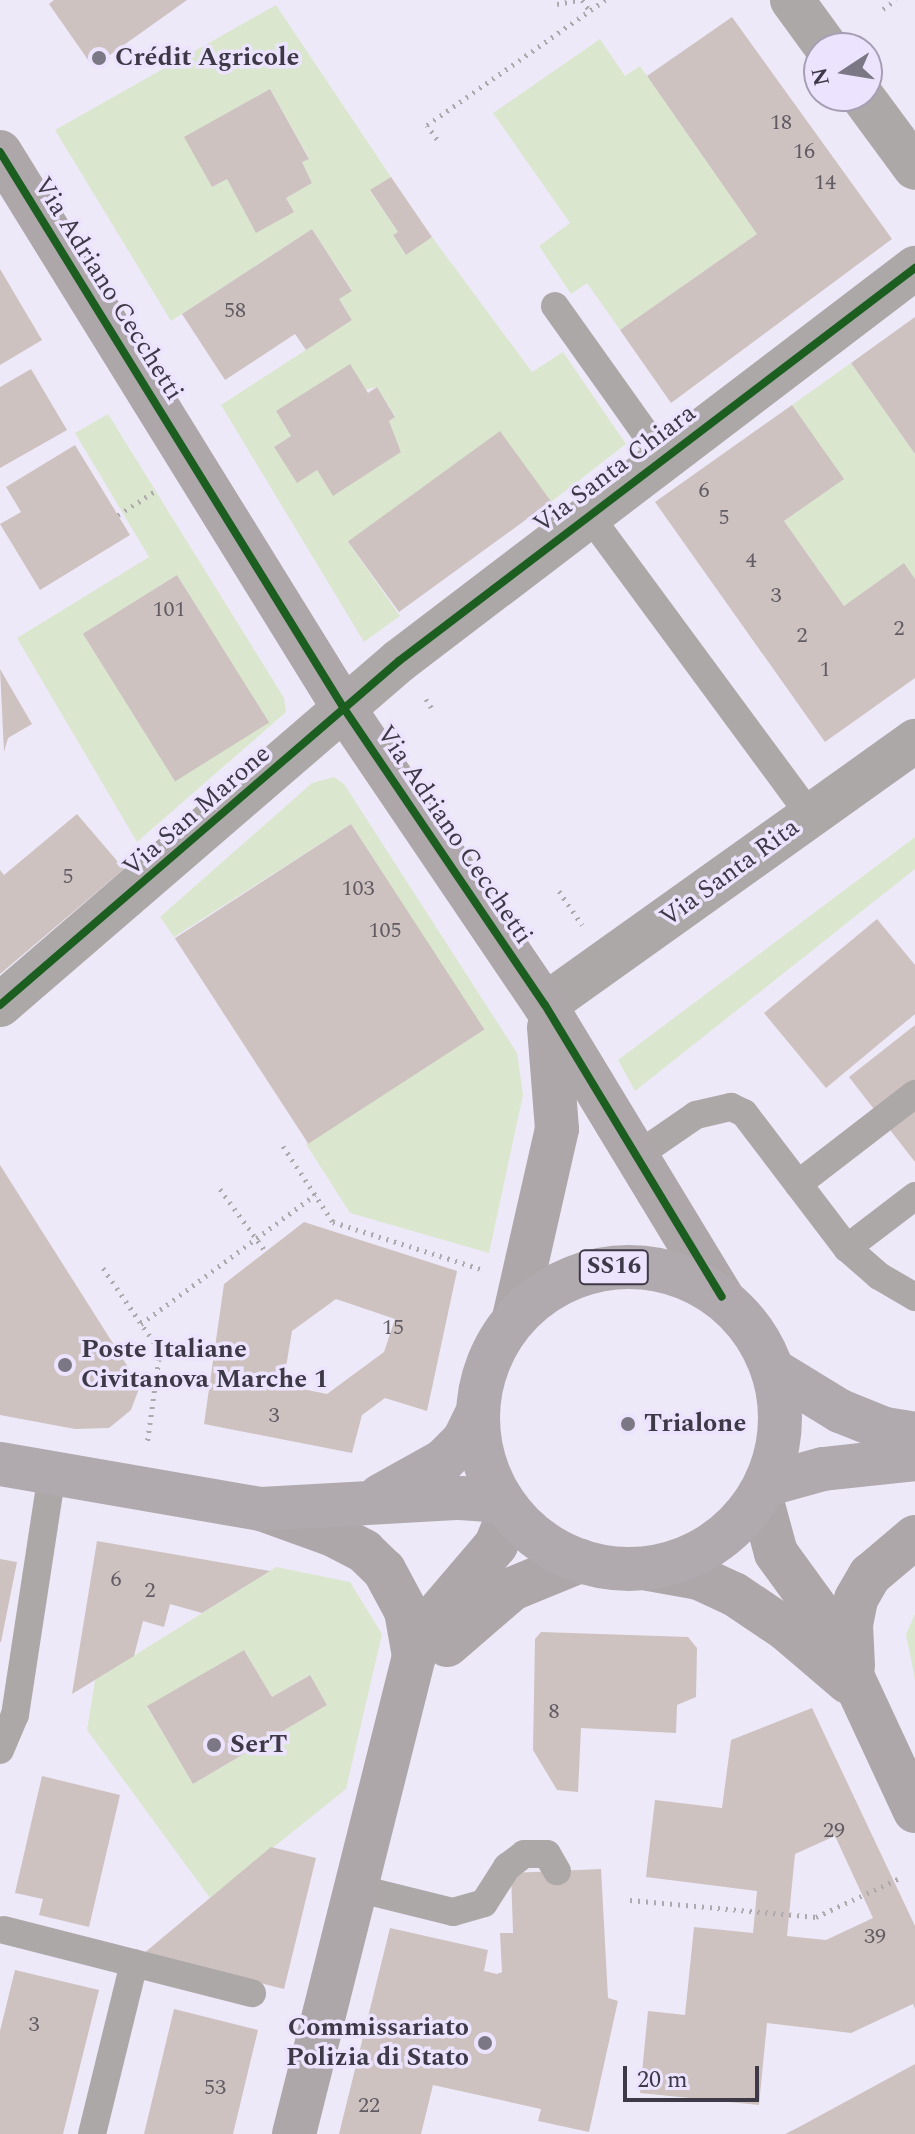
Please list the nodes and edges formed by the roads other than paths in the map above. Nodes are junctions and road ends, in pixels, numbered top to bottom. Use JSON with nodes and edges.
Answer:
{"nodes":[{"id":1,"x":792,"y":0,"type":"edge"},
{"id":2,"x":815,"y":32,"type":"edge"},
{"id":3,"x":874,"y":112,"type":"edge"},
{"id":4,"x":0,"y":152,"type":"edge"},
{"id":5,"x":915,"y":168,"type":"edge"},
{"id":6,"x":915,"y":268,"type":"edge"},
{"id":7,"x":555,"y":306,"type":"dead end"},
{"id":8,"x":663,"y":458,"type":"junction"},
{"id":9,"x":588,"y":514,"type":"junction"},
{"id":10,"x":343,"y":707,"type":"junction"},
{"id":11,"x":915,"y":741,"type":"edge"},
{"id":12,"x":811,"y":816,"type":"junction"},
{"id":13,"x":0,"y":1005,"type":"edge"},
{"id":14,"x":545,"y":1005,"type":"junction"},
{"id":15,"x":915,"y":1094,"type":"edge"},
{"id":16,"x":635,"y":1157,"type":"junction"},
{"id":17,"x":798,"y":1184,"type":"junction"},
{"id":18,"x":915,"y":1196,"type":"edge"},
{"id":19,"x":847,"y":1248,"type":"junction"},
{"id":20,"x":722,"y":1297,"type":"junction"},
{"id":21,"x":915,"y":1297,"type":"edge"},
{"id":22,"x":519,"y":1301,"type":"junction"},
{"id":23,"x":773,"y":1370,"type":"junction"},
{"id":24,"x":478,"y":1411,"type":"junction"},
{"id":25,"x":915,"y":1434,"type":"edge"},
{"id":26,"x":915,"y":1459,"type":"edge"},
{"id":27,"x":0,"y":1464,"type":"edge"},
{"id":28,"x":52,"y":1474,"type":"junction"},
{"id":29,"x":762,"y":1490,"type":"junction"},
{"id":30,"x":359,"y":1505,"type":"junction"},
{"id":31,"x":507,"y":1506,"type":"junction"},
{"id":32,"x":261,"y":1509,"type":"junction"},
{"id":33,"x":915,"y":1537,"type":"edge"},
{"id":34,"x":580,"y":1561,"type":"junction"},
{"id":35,"x":649,"y":1569,"type":"junction"},
{"id":36,"x":414,"y":1656,"type":"junction"},
{"id":37,"x":855,"y":1688,"type":"junction"},
{"id":38,"x":0,"y":1750,"type":"edge"},
{"id":39,"x":383,"y":1781,"type":"junction"},
{"id":40,"x":915,"y":1811,"type":"edge"},
{"id":41,"x":557,"y":1871,"type":"dead end"},
{"id":42,"x":356,"y":1888,"type":"junction"},
{"id":43,"x":4,"y":1930,"type":"dead end"},
{"id":44,"x":134,"y":1963,"type":"junction"},
{"id":45,"x":252,"y":1993,"type":"dead end"},
{"id":46,"x":92,"y":2134,"type":"edge"},
{"id":47,"x":294,"y":2134,"type":"edge"}],
"edges":[{"from":1,"to":2,"type":"street"},
{"from":3,"to":5,"type":"street"},
{"from":4,"to":10,"type":"main road","name":"Via Adriano Cecchetti"},
{"from":6,"to":8,"type":"street","name":"Via Santa Chiara"},
{"from":7,"to":8,"type":"lane","name":"Via Santa Chiara"},
{"from":8,"to":9,"type":"street","name":"Via Santa Chiara"},
{"from":9,"to":10,"type":"street","name":"Via Santa Chiara"},
{"from":9,"to":12,"type":"lane"},
{"from":10,"to":13,"type":"street","name":"Via San Marone"},
{"from":10,"to":14,"type":"main road","name":"Via Adriano Cecchetti"},
{"from":11,"to":12,"type":"street","name":"Via Santa Rita"},
{"from":12,"to":14,"type":"street","name":"Via Santa Rita"},
{"from":14,"to":16,"type":"main road","name":"Via Adriano Cecchetti"},
{"from":14,"to":22,"type":"main road","name":"Via Adriano Cecchetti"},
{"from":15,"to":17,"type":"lane"},
{"from":16,"to":17,"type":"lane"},
{"from":16,"to":20,"type":"main road","name":"Via Adriano Cecchetti"},
{"from":17,"to":19,"type":"lane"},
{"from":18,"to":19,"type":"lane"},
{"from":19,"to":21,"type":"lane"},
{"from":20,"to":22,"type":"main road","number":"SS16"},
{"from":20,"to":23,"type":"main road","number":"SS16"},
{"from":22,"to":24,"type":"main road","number":"SS16"},
{"from":23,"to":25,"type":"main road"},
{"from":23,"to":29,"type":"main road","number":"SS16"},
{"from":24,"to":30,"type":"main road","number":"SS16"},
{"from":24,"to":31,"type":"main road","number":"SS16"},
{"from":26,"to":29,"type":"main road"},
{"from":27,"to":28,"type":"main road","number":"SS16"},
{"from":28,"to":32,"type":"main road","number":"SS16"},
{"from":28,"to":38,"type":"lane"},
{"from":29,"to":35,"type":"main road","number":"SS16"},
{"from":29,"to":37,"type":"main road"},
{"from":30,"to":31,"type":"main road","number":"SS16"},
{"from":30,"to":32,"type":"main road","number":"SS16"},
{"from":31,"to":34,"type":"main road","number":"SS16"},
{"from":31,"to":36,"type":"main road"},
{"from":32,"to":36,"type":"main road"},
{"from":33,"to":37,"type":"main road"},
{"from":34,"to":35,"type":"main road","number":"SS16"},
{"from":34,"to":39,"type":"main road"},
{"from":35,"to":37,"type":"main road"},
{"from":36,"to":39,"type":"main road"},
{"from":37,"to":40,"type":"main road"},
{"from":39,"to":42,"type":"main road"},
{"from":41,"to":42,"type":"lane"},
{"from":42,"to":47,"type":"main road"},
{"from":43,"to":44,"type":"lane"},
{"from":44,"to":45,"type":"lane"},
{"from":44,"to":46,"type":"lane"}]}
